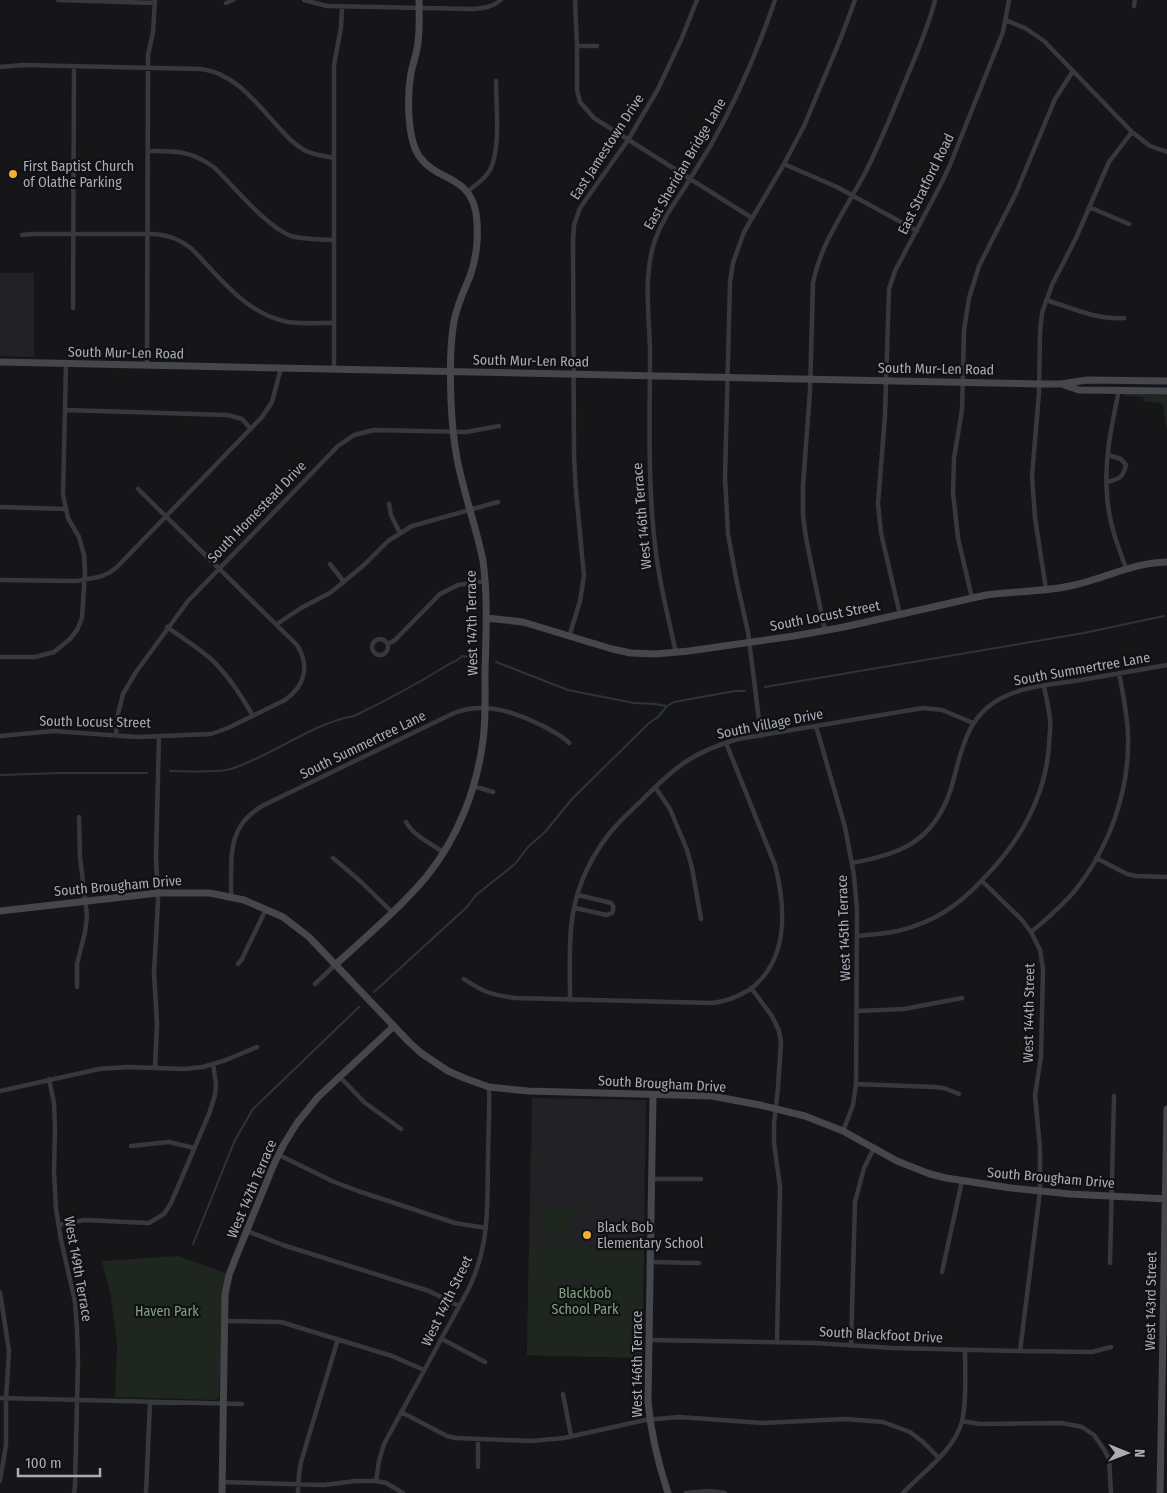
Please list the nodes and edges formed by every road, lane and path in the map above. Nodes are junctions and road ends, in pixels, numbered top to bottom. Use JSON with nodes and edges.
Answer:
{"nodes":[{"id":1,"x":58,"y":0,"type":"edge"},
{"id":2,"x":233,"y":0,"type":"edge"},
{"id":3,"x":304,"y":0,"type":"edge"},
{"id":4,"x":501,"y":0,"type":"edge"},
{"id":5,"x":575,"y":0,"type":"edge"},
{"id":6,"x":697,"y":0,"type":"edge"},
{"id":7,"x":775,"y":0,"type":"edge"},
{"id":8,"x":855,"y":0,"type":"edge"},
{"id":9,"x":935,"y":0,"type":"edge"},
{"id":10,"x":1010,"y":0,"type":"edge"},
{"id":11,"x":1134,"y":0,"type":"edge"},
{"id":12,"x":155,"y":1,"type":"edge"},
{"id":13,"x":226,"y":2,"type":"dead end"},
{"id":14,"x":419,"y":4,"type":"edge"},
{"id":15,"x":342,"y":6,"type":"junction"},
{"id":16,"x":1134,"y":6,"type":"dead end"},
{"id":17,"x":1005,"y":20,"type":"junction"},
{"id":18,"x":577,"y":46,"type":"junction"},
{"id":19,"x":598,"y":46,"type":"dead end"},
{"id":20,"x":74,"y":66,"type":"junction"},
{"id":21,"x":0,"y":67,"type":"edge"},
{"id":22,"x":148,"y":68,"type":"junction"},
{"id":23,"x":1073,"y":71,"type":"junction"},
{"id":24,"x":496,"y":81,"type":"dead end"},
{"id":25,"x":1132,"y":132,"type":"junction"},
{"id":26,"x":628,"y":140,"type":"junction"},
{"id":27,"x":148,"y":151,"type":"junction"},
{"id":28,"x":1167,"y":152,"type":"edge"},
{"id":29,"x":334,"y":158,"type":"junction"},
{"id":30,"x":784,"y":164,"type":"junction"},
{"id":31,"x":690,"y":179,"type":"junction"},
{"id":32,"x":468,"y":191,"type":"junction"},
{"id":33,"x":853,"y":195,"type":"junction"},
{"id":34,"x":1090,"y":207,"type":"junction"},
{"id":35,"x":752,"y":218,"type":"junction"},
{"id":36,"x":1129,"y":224,"type":"dead end"},
{"id":37,"x":917,"y":231,"type":"junction"},
{"id":38,"x":73,"y":234,"type":"junction"},
{"id":39,"x":148,"y":234,"type":"junction"},
{"id":40,"x":22,"y":236,"type":"dead end"},
{"id":41,"x":334,"y":240,"type":"junction"},
{"id":42,"x":1046,"y":300,"type":"junction"},
{"id":43,"x":73,"y":308,"type":"dead end"},
{"id":44,"x":1124,"y":318,"type":"dead end"},
{"id":45,"x":334,"y":323,"type":"junction"},
{"id":46,"x":0,"y":362,"type":"edge"},
{"id":47,"x":66,"y":364,"type":"junction"},
{"id":48,"x":147,"y":366,"type":"junction"},
{"id":49,"x":281,"y":368,"type":"junction"},
{"id":50,"x":334,"y":369,"type":"junction"},
{"id":51,"x":451,"y":372,"type":"junction"},
{"id":52,"x":574,"y":375,"type":"junction"},
{"id":53,"x":649,"y":376,"type":"junction"},
{"id":54,"x":727,"y":378,"type":"junction"},
{"id":55,"x":810,"y":379,"type":"junction"},
{"id":56,"x":886,"y":381,"type":"junction"},
{"id":57,"x":1167,"y":381,"type":"edge"},
{"id":58,"x":963,"y":383,"type":"junction"},
{"id":59,"x":1039,"y":384,"type":"junction"},
{"id":60,"x":1061,"y":384,"type":"junction"},
{"id":61,"x":1120,"y":390,"type":"junction"},
{"id":62,"x":1167,"y":391,"type":"edge"},
{"id":63,"x":65,"y":410,"type":"junction"},
{"id":64,"x":499,"y":426,"type":"dead end"},
{"id":65,"x":251,"y":429,"type":"junction"},
{"id":66,"x":452,"y":431,"type":"junction"},
{"id":67,"x":1108,"y":455,"type":"junction"},
{"id":68,"x":1107,"y":482,"type":"junction"},
{"id":69,"x":138,"y":489,"type":"dead end"},
{"id":70,"x":498,"y":502,"type":"dead end"},
{"id":71,"x":389,"y":504,"type":"dead end"},
{"id":72,"x":0,"y":507,"type":"edge"},
{"id":73,"x":66,"y":508,"type":"junction"},
{"id":74,"x":470,"y":510,"type":"junction"},
{"id":75,"x":166,"y":516,"type":"junction"},
{"id":76,"x":400,"y":533,"type":"junction"},
{"id":77,"x":1167,"y":562,"type":"edge"},
{"id":78,"x":330,"y":564,"type":"dead end"},
{"id":79,"x":219,"y":567,"type":"junction"},
{"id":80,"x":1126,"y":568,"type":"junction"},
{"id":81,"x":0,"y":580,"type":"edge"},
{"id":82,"x":85,"y":580,"type":"junction"},
{"id":83,"x":485,"y":580,"type":"junction"},
{"id":84,"x":344,"y":582,"type":"junction"},
{"id":85,"x":1046,"y":589,"type":"junction"},
{"id":86,"x":972,"y":598,"type":"junction"},
{"id":87,"x":900,"y":614,"type":"junction"},
{"id":88,"x":486,"y":618,"type":"junction"},
{"id":89,"x":277,"y":624,"type":"junction"},
{"id":90,"x":167,"y":627,"type":"junction"},
{"id":91,"x":825,"y":631,"type":"junction"},
{"id":92,"x":569,"y":637,"type":"junction"},
{"id":93,"x":750,"y":642,"type":"junction"},
{"id":94,"x":388,"y":644,"type":"dead end"},
{"id":95,"x":676,"y":653,"type":"junction"},
{"id":96,"x":0,"y":657,"type":"edge"},
{"id":97,"x":1167,"y":665,"type":"edge"},
{"id":98,"x":1119,"y":673,"type":"junction"},
{"id":99,"x":1044,"y":686,"type":"junction"},
{"id":100,"x":485,"y":708,"type":"junction"},
{"id":101,"x":254,"y":716,"type":"junction"},
{"id":102,"x":973,"y":723,"type":"junction"},
{"id":103,"x":816,"y":726,"type":"junction"},
{"id":104,"x":0,"y":736,"type":"edge"},
{"id":105,"x":116,"y":736,"type":"junction"},
{"id":106,"x":159,"y":736,"type":"junction"},
{"id":107,"x":761,"y":736,"type":"junction"},
{"id":108,"x":568,"y":743,"type":"dead end"},
{"id":109,"x":726,"y":743,"type":"junction"},
{"id":110,"x":473,"y":786,"type":"junction"},
{"id":111,"x":654,"y":788,"type":"junction"},
{"id":112,"x":493,"y":792,"type":"dead end"},
{"id":113,"x":79,"y":817,"type":"dead end"},
{"id":114,"x":406,"y":822,"type":"dead end"},
{"id":115,"x":443,"y":852,"type":"junction"},
{"id":116,"x":333,"y":858,"type":"dead end"},
{"id":117,"x":1096,"y":858,"type":"junction"},
{"id":118,"x":852,"y":863,"type":"junction"},
{"id":119,"x":1167,"y":877,"type":"edge"},
{"id":120,"x":982,"y":880,"type":"junction"},
{"id":121,"x":158,"y":893,"type":"junction"},
{"id":122,"x":578,"y":895,"type":"junction"},
{"id":123,"x":231,"y":897,"type":"junction"},
{"id":124,"x":85,"y":900,"type":"junction"},
{"id":125,"x":575,"y":908,"type":"junction"},
{"id":126,"x":266,"y":909,"type":"junction"},
{"id":127,"x":0,"y":911,"type":"edge"},
{"id":128,"x":392,"y":912,"type":"junction"},
{"id":129,"x":700,"y":919,"type":"dead end"},
{"id":130,"x":1031,"y":932,"type":"junction"},
{"id":131,"x":857,"y":936,"type":"junction"},
{"id":132,"x":238,"y":964,"type":"dead end"},
{"id":133,"x":336,"y":964,"type":"junction"},
{"id":134,"x":464,"y":979,"type":"dead end"},
{"id":135,"x":315,"y":984,"type":"dead end"},
{"id":136,"x":77,"y":987,"type":"dead end"},
{"id":137,"x":751,"y":988,"type":"junction"},
{"id":138,"x":962,"y":998,"type":"dead end"},
{"id":139,"x":570,"y":1000,"type":"junction"},
{"id":140,"x":857,"y":1011,"type":"junction"},
{"id":141,"x":394,"y":1026,"type":"junction"},
{"id":142,"x":257,"y":1047,"type":"dead end"},
{"id":143,"x":213,"y":1064,"type":"junction"},
{"id":144,"x":155,"y":1068,"type":"junction"},
{"id":145,"x":340,"y":1076,"type":"junction"},
{"id":146,"x":49,"y":1079,"type":"junction"},
{"id":147,"x":856,"y":1084,"type":"junction"},
{"id":148,"x":489,"y":1087,"type":"junction"},
{"id":149,"x":0,"y":1090,"type":"edge"},
{"id":150,"x":959,"y":1094,"type":"dead end"},
{"id":151,"x":653,"y":1095,"type":"junction"},
{"id":152,"x":1114,"y":1096,"type":"dead end"},
{"id":153,"x":776,"y":1108,"type":"junction"},
{"id":154,"x":1167,"y":1109,"type":"edge"},
{"id":155,"x":401,"y":1129,"type":"dead end"},
{"id":156,"x":842,"y":1131,"type":"junction"},
{"id":157,"x":131,"y":1146,"type":"dead end"},
{"id":158,"x":194,"y":1148,"type":"junction"},
{"id":159,"x":874,"y":1148,"type":"junction"},
{"id":160,"x":279,"y":1155,"type":"junction"},
{"id":161,"x":652,"y":1179,"type":"junction"},
{"id":162,"x":701,"y":1179,"type":"dead end"},
{"id":163,"x":962,"y":1181,"type":"junction"},
{"id":164,"x":1040,"y":1192,"type":"junction"},
{"id":165,"x":1111,"y":1197,"type":"junction"},
{"id":166,"x":1166,"y":1199,"type":"edge"},
{"id":167,"x":59,"y":1225,"type":"junction"},
{"id":168,"x":486,"y":1228,"type":"junction"},
{"id":169,"x":247,"y":1231,"type":"junction"},
{"id":170,"x":650,"y":1262,"type":"junction"},
{"id":171,"x":699,"y":1263,"type":"dead end"},
{"id":172,"x":1110,"y":1263,"type":"dead end"},
{"id":173,"x":942,"y":1272,"type":"dead end"},
{"id":174,"x":0,"y":1292,"type":"edge"},
{"id":175,"x":459,"y":1306,"type":"junction"},
{"id":176,"x":224,"y":1321,"type":"junction"},
{"id":177,"x":338,"y":1339,"type":"junction"},
{"id":178,"x":442,"y":1339,"type":"junction"},
{"id":179,"x":649,"y":1340,"type":"junction"},
{"id":180,"x":778,"y":1342,"type":"junction"},
{"id":181,"x":851,"y":1345,"type":"junction"},
{"id":182,"x":1111,"y":1347,"type":"dead end"},
{"id":183,"x":965,"y":1350,"type":"junction"},
{"id":184,"x":1020,"y":1351,"type":"junction"},
{"id":185,"x":485,"y":1362,"type":"dead end"},
{"id":186,"x":424,"y":1370,"type":"junction"},
{"id":187,"x":563,"y":1394,"type":"dead end"},
{"id":188,"x":0,"y":1398,"type":"edge"},
{"id":189,"x":6,"y":1398,"type":"junction"},
{"id":190,"x":78,"y":1400,"type":"junction"},
{"id":191,"x":150,"y":1402,"type":"junction"},
{"id":192,"x":224,"y":1404,"type":"junction"},
{"id":193,"x":242,"y":1404,"type":"dead end"},
{"id":194,"x":401,"y":1412,"type":"junction"},
{"id":195,"x":650,"y":1420,"type":"junction"},
{"id":196,"x":962,"y":1421,"type":"junction"},
{"id":197,"x":571,"y":1436,"type":"junction"},
{"id":198,"x":478,"y":1439,"type":"junction"},
{"id":199,"x":939,"y":1458,"type":"junction"},
{"id":200,"x":478,"y":1467,"type":"dead end"},
{"id":201,"x":0,"y":1481,"type":"edge"},
{"id":202,"x":376,"y":1481,"type":"junction"},
{"id":203,"x":222,"y":1482,"type":"junction"},
{"id":204,"x":298,"y":1485,"type":"junction"},
{"id":205,"x":74,"y":1493,"type":"edge"},
{"id":206,"x":146,"y":1493,"type":"edge"},
{"id":207,"x":222,"y":1493,"type":"edge"},
{"id":208,"x":298,"y":1493,"type":"edge"},
{"id":209,"x":403,"y":1493,"type":"edge"},
{"id":210,"x":668,"y":1493,"type":"edge"},
{"id":211,"x":686,"y":1493,"type":"edge"},
{"id":212,"x":725,"y":1493,"type":"edge"},
{"id":213,"x":903,"y":1493,"type":"edge"},
{"id":214,"x":1111,"y":1493,"type":"edge"},
{"id":215,"x":1160,"y":1493,"type":"edge"}],
"edges":[{"from":1,"to":12,"type":"street"},
{"from":2,"to":13,"type":"street"},
{"from":3,"to":15,"type":"street"},
{"from":4,"to":14,"type":"street"},
{"from":5,"to":18,"type":"street"},
{"from":6,"to":26,"type":"street","name":"East Jamestown Drive"},
{"from":7,"to":31,"type":"street","name":"East Sheridan Bridge Lane"},
{"from":8,"to":30,"type":"street"},
{"from":9,"to":33,"type":"street"},
{"from":10,"to":17,"type":"street","name":"East Stratford Road"},
{"from":11,"to":16,"type":"street"},
{"from":12,"to":22,"type":"street"},
{"from":14,"to":15,"type":"street"},
{"from":14,"to":32,"type":"street"},
{"from":15,"to":29,"type":"street"},
{"from":17,"to":23,"type":"street"},
{"from":17,"to":37,"type":"street","name":"East Stratford Road"},
{"from":18,"to":19,"type":"street"},
{"from":18,"to":26,"type":"street"},
{"from":20,"to":21,"type":"street"},
{"from":20,"to":22,"type":"street"},
{"from":20,"to":38,"type":"street"},
{"from":22,"to":27,"type":"street"},
{"from":22,"to":29,"type":"street"},
{"from":23,"to":25,"type":"street"},
{"from":23,"to":58,"type":"street"},
{"from":24,"to":32,"type":"street"},
{"from":25,"to":28,"type":"street"},
{"from":25,"to":34,"type":"street"},
{"from":26,"to":31,"type":"street"},
{"from":26,"to":52,"type":"street","name":"East Jamestown Drive"},
{"from":27,"to":39,"type":"street"},
{"from":27,"to":41,"type":"street"},
{"from":29,"to":41,"type":"street"},
{"from":30,"to":33,"type":"street"},
{"from":30,"to":35,"type":"street"},
{"from":31,"to":35,"type":"street"},
{"from":31,"to":53,"type":"street","name":"East Sheridan Bridge Lane"},
{"from":32,"to":51,"type":"street","name":"West 147th Terrace"},
{"from":33,"to":37,"type":"street"},
{"from":33,"to":55,"type":"street"},
{"from":34,"to":36,"type":"street"},
{"from":34,"to":42,"type":"street"},
{"from":35,"to":54,"type":"street"},
{"from":37,"to":56,"type":"street","name":"East Stratford Road"},
{"from":38,"to":39,"type":"street"},
{"from":38,"to":40,"type":"street"},
{"from":38,"to":43,"type":"street"},
{"from":39,"to":45,"type":"street"},
{"from":39,"to":48,"type":"street"},
{"from":41,"to":45,"type":"street"},
{"from":42,"to":44,"type":"street"},
{"from":42,"to":59,"type":"street"},
{"from":45,"to":50,"type":"street"},
{"from":46,"to":47,"type":"street","name":"South Mur-Len Road"},
{"from":47,"to":48,"type":"street","name":"South Mur-Len Road"},
{"from":47,"to":63,"type":"street"},
{"from":48,"to":49,"type":"street","name":"South Mur-Len Road"},
{"from":49,"to":50,"type":"street","name":"South Mur-Len Road"},
{"from":49,"to":65,"type":"street"},
{"from":50,"to":51,"type":"street","name":"South Mur-Len Road"},
{"from":51,"to":52,"type":"street","name":"South Mur-Len Road"},
{"from":51,"to":66,"type":"street","name":"West 147th Terrace"},
{"from":52,"to":53,"type":"street","name":"South Mur-Len Road"},
{"from":52,"to":92,"type":"street"},
{"from":53,"to":54,"type":"street","name":"South Mur-Len Road"},
{"from":53,"to":95,"type":"street","name":"West 146th Terrace"},
{"from":54,"to":55,"type":"street","name":"South Mur-Len Road"},
{"from":54,"to":93,"type":"street"},
{"from":55,"to":56,"type":"street","name":"South Mur-Len Road"},
{"from":55,"to":91,"type":"street"},
{"from":56,"to":58,"type":"street","name":"South Mur-Len Road"},
{"from":56,"to":87,"type":"street","name":"East Stratford Road"},
{"from":57,"to":60,"type":"street","name":"South Mur-Len Road"},
{"from":58,"to":59,"type":"street","name":"South Mur-Len Road"},
{"from":58,"to":86,"type":"street"},
{"from":59,"to":60,"type":"street","name":"South Mur-Len Road"},
{"from":59,"to":85,"type":"street"},
{"from":60,"to":61,"type":"street","name":"South Mur-Len Road"},
{"from":61,"to":62,"type":"street","name":"South Mur-Len Road"},
{"from":61,"to":67,"type":"street"},
{"from":63,"to":65,"type":"street"},
{"from":63,"to":73,"type":"street"},
{"from":64,"to":66,"type":"street","name":"South Homestead Drive"},
{"from":65,"to":75,"type":"street"},
{"from":66,"to":74,"type":"street","name":"West 147th Terrace"},
{"from":66,"to":79,"type":"street","name":"South Homestead Drive"},
{"from":67,"to":68,"type":"street"},
{"from":67,"to":68,"type":"street"},
{"from":68,"to":80,"type":"street"},
{"from":69,"to":75,"type":"street","name":"South Locust Street"},
{"from":70,"to":74,"type":"street"},
{"from":71,"to":76,"type":"street"},
{"from":72,"to":73,"type":"street"},
{"from":73,"to":82,"type":"street"},
{"from":74,"to":76,"type":"street"},
{"from":74,"to":83,"type":"street","name":"West 147th Terrace"},
{"from":75,"to":79,"type":"street","name":"South Locust Street"},
{"from":75,"to":82,"type":"street"},
{"from":76,"to":84,"type":"street"},
{"from":77,"to":80,"type":"street","name":"South Locust Street"},
{"from":78,"to":84,"type":"street"},
{"from":79,"to":89,"type":"street","name":"South Locust Street"},
{"from":79,"to":90,"type":"street","name":"South Homestead Drive"},
{"from":80,"to":85,"type":"street","name":"South Locust Street"},
{"from":81,"to":82,"type":"street"},
{"from":82,"to":96,"type":"street"},
{"from":83,"to":88,"type":"street","name":"West 147th Terrace"},
{"from":83,"to":94,"type":"street"},
{"from":84,"to":89,"type":"street"},
{"from":85,"to":86,"type":"street","name":"South Locust Street"},
{"from":86,"to":87,"type":"street","name":"South Locust Street"},
{"from":87,"to":91,"type":"street","name":"South Locust Street"},
{"from":88,"to":92,"type":"street","name":"South Locust Street"},
{"from":88,"to":100,"type":"street","name":"West 147th Terrace"},
{"from":89,"to":101,"type":"street","name":"South Locust Street"},
{"from":90,"to":101,"type":"street"},
{"from":90,"to":105,"type":"street","name":"South Homestead Drive"},
{"from":91,"to":93,"type":"street","name":"South Locust Street"},
{"from":92,"to":95,"type":"street","name":"South Locust Street"},
{"from":93,"to":95,"type":"street","name":"South Locust Street"},
{"from":93,"to":107,"type":"street"},
{"from":97,"to":98,"type":"street","name":"South Summertree Lane"},
{"from":98,"to":99,"type":"street","name":"South Summertree Lane"},
{"from":98,"to":117,"type":"street"},
{"from":99,"to":102,"type":"street","name":"South Summertree Lane"},
{"from":99,"to":120,"type":"street"},
{"from":100,"to":108,"type":"street","name":"South Summertree Lane"},
{"from":100,"to":110,"type":"street","name":"West 147th Terrace"},
{"from":100,"to":123,"type":"street","name":"South Summertree Lane"},
{"from":101,"to":106,"type":"street","name":"South Locust Street"},
{"from":102,"to":103,"type":"street","name":"South Village Drive"},
{"from":102,"to":118,"type":"street","name":"South Summertree Lane"},
{"from":103,"to":107,"type":"street","name":"South Village Drive"},
{"from":103,"to":118,"type":"street","name":"West 145th Terrace"},
{"from":104,"to":105,"type":"street","name":"South Locust Street"},
{"from":105,"to":106,"type":"street","name":"South Locust Street"},
{"from":106,"to":121,"type":"street"},
{"from":107,"to":109,"type":"street","name":"South Village Drive"},
{"from":109,"to":111,"type":"street","name":"South Village Drive"},
{"from":109,"to":137,"type":"street"},
{"from":110,"to":112,"type":"street"},
{"from":110,"to":115,"type":"street","name":"West 147th Terrace"},
{"from":111,"to":122,"type":"street","name":"South Village Drive"},
{"from":111,"to":129,"type":"street"},
{"from":113,"to":124,"type":"street"},
{"from":114,"to":115,"type":"street"},
{"from":115,"to":128,"type":"street","name":"West 147th Terrace"},
{"from":116,"to":128,"type":"street"},
{"from":117,"to":119,"type":"street"},
{"from":117,"to":130,"type":"street"},
{"from":118,"to":131,"type":"street","name":"West 145th Terrace"},
{"from":120,"to":130,"type":"street","name":"West 144th Street"},
{"from":120,"to":131,"type":"street"},
{"from":121,"to":123,"type":"street","name":"South Brougham Drive"},
{"from":121,"to":124,"type":"street","name":"South Brougham Drive"},
{"from":121,"to":144,"type":"street"},
{"from":122,"to":125,"type":"street","name":"South Village Drive"},
{"from":122,"to":125,"type":"street"},
{"from":123,"to":126,"type":"street","name":"South Brougham Drive"},
{"from":124,"to":127,"type":"street","name":"South Brougham Drive"},
{"from":124,"to":136,"type":"street"},
{"from":125,"to":139,"type":"street","name":"South Village Drive"},
{"from":126,"to":132,"type":"street"},
{"from":126,"to":133,"type":"street","name":"South Brougham Drive"},
{"from":128,"to":133,"type":"street","name":"West 147th Terrace"},
{"from":130,"to":164,"type":"street","name":"West 144th Street"},
{"from":131,"to":140,"type":"street","name":"West 145th Terrace"},
{"from":133,"to":135,"type":"street"},
{"from":133,"to":141,"type":"street","name":"South Brougham Drive"},
{"from":134,"to":139,"type":"street"},
{"from":137,"to":139,"type":"street"},
{"from":137,"to":153,"type":"street"},
{"from":138,"to":140,"type":"street"},
{"from":140,"to":147,"type":"street","name":"West 145th Terrace"},
{"from":141,"to":145,"type":"street","name":"West 147th Terrace"},
{"from":141,"to":148,"type":"street","name":"South Brougham Drive"},
{"from":142,"to":143,"type":"street"},
{"from":143,"to":144,"type":"street"},
{"from":143,"to":158,"type":"street"},
{"from":144,"to":146,"type":"street"},
{"from":145,"to":155,"type":"street"},
{"from":145,"to":160,"type":"street","name":"West 147th Terrace"},
{"from":146,"to":149,"type":"street"},
{"from":146,"to":167,"type":"street","name":"West 149th Terrace"},
{"from":147,"to":150,"type":"street"},
{"from":147,"to":156,"type":"street","name":"West 145th Terrace"},
{"from":148,"to":151,"type":"street","name":"South Brougham Drive"},
{"from":148,"to":168,"type":"street","name":"West 147th Street"},
{"from":151,"to":153,"type":"street","name":"South Brougham Drive"},
{"from":151,"to":161,"type":"street","name":"West 146th Terrace"},
{"from":152,"to":165,"type":"street"},
{"from":153,"to":156,"type":"street","name":"South Brougham Drive"},
{"from":153,"to":180,"type":"street"},
{"from":154,"to":166,"type":"street","name":"West 143rd Street"},
{"from":156,"to":159,"type":"street","name":"South Brougham Drive"},
{"from":157,"to":158,"type":"street"},
{"from":158,"to":167,"type":"street"},
{"from":159,"to":163,"type":"street","name":"South Brougham Drive"},
{"from":159,"to":181,"type":"street"},
{"from":160,"to":168,"type":"street"},
{"from":160,"to":169,"type":"street","name":"West 147th Terrace"},
{"from":161,"to":162,"type":"street"},
{"from":161,"to":170,"type":"street","name":"West 146th Terrace"},
{"from":163,"to":164,"type":"street","name":"South Brougham Drive"},
{"from":163,"to":173,"type":"street"},
{"from":164,"to":165,"type":"street","name":"South Brougham Drive"},
{"from":164,"to":184,"type":"street","name":"West 144th Street"},
{"from":165,"to":166,"type":"street","name":"South Brougham Drive"},
{"from":165,"to":172,"type":"street"},
{"from":166,"to":215,"type":"street","name":"West 143rd Street"},
{"from":167,"to":190,"type":"street","name":"West 149th Terrace"},
{"from":168,"to":175,"type":"street","name":"West 147th Street"},
{"from":169,"to":175,"type":"street"},
{"from":169,"to":176,"type":"street","name":"West 147th Terrace"},
{"from":170,"to":171,"type":"street"},
{"from":170,"to":179,"type":"street","name":"West 146th Terrace"},
{"from":174,"to":189,"type":"street"},
{"from":175,"to":178,"type":"street","name":"West 147th Street"},
{"from":176,"to":177,"type":"street"},
{"from":176,"to":192,"type":"street","name":"West 147th Terrace"},
{"from":177,"to":186,"type":"street"},
{"from":177,"to":204,"type":"street"},
{"from":178,"to":185,"type":"street"},
{"from":178,"to":186,"type":"street","name":"West 147th Street"},
{"from":179,"to":180,"type":"street","name":"South Blackfoot Drive"},
{"from":179,"to":195,"type":"street","name":"West 146th Terrace"},
{"from":180,"to":181,"type":"street","name":"South Blackfoot Drive"},
{"from":181,"to":183,"type":"street","name":"South Blackfoot Drive"},
{"from":182,"to":184,"type":"street","name":"South Blackfoot Drive"},
{"from":183,"to":184,"type":"street","name":"South Blackfoot Drive"},
{"from":183,"to":196,"type":"street"},
{"from":186,"to":194,"type":"street","name":"West 147th Street"},
{"from":187,"to":197,"type":"street"},
{"from":188,"to":189,"type":"street"},
{"from":189,"to":190,"type":"street"},
{"from":189,"to":201,"type":"street"},
{"from":190,"to":191,"type":"street"},
{"from":190,"to":205,"type":"street","name":"West 149th Terrace"},
{"from":191,"to":192,"type":"street"},
{"from":191,"to":206,"type":"street"},
{"from":192,"to":193,"type":"street"},
{"from":192,"to":203,"type":"street","name":"West 147th Terrace"},
{"from":194,"to":198,"type":"street"},
{"from":194,"to":202,"type":"street","name":"West 147th Street"},
{"from":195,"to":197,"type":"street"},
{"from":195,"to":199,"type":"street"},
{"from":195,"to":210,"type":"street","name":"West 146th Terrace"},
{"from":196,"to":199,"type":"street"},
{"from":196,"to":214,"type":"street"},
{"from":197,"to":198,"type":"street"},
{"from":198,"to":200,"type":"street"},
{"from":199,"to":213,"type":"street"},
{"from":202,"to":204,"type":"street"},
{"from":202,"to":209,"type":"street"},
{"from":203,"to":204,"type":"street"},
{"from":203,"to":207,"type":"street","name":"West 147th Terrace"},
{"from":204,"to":208,"type":"street"},
{"from":211,"to":212,"type":"street"}]}
